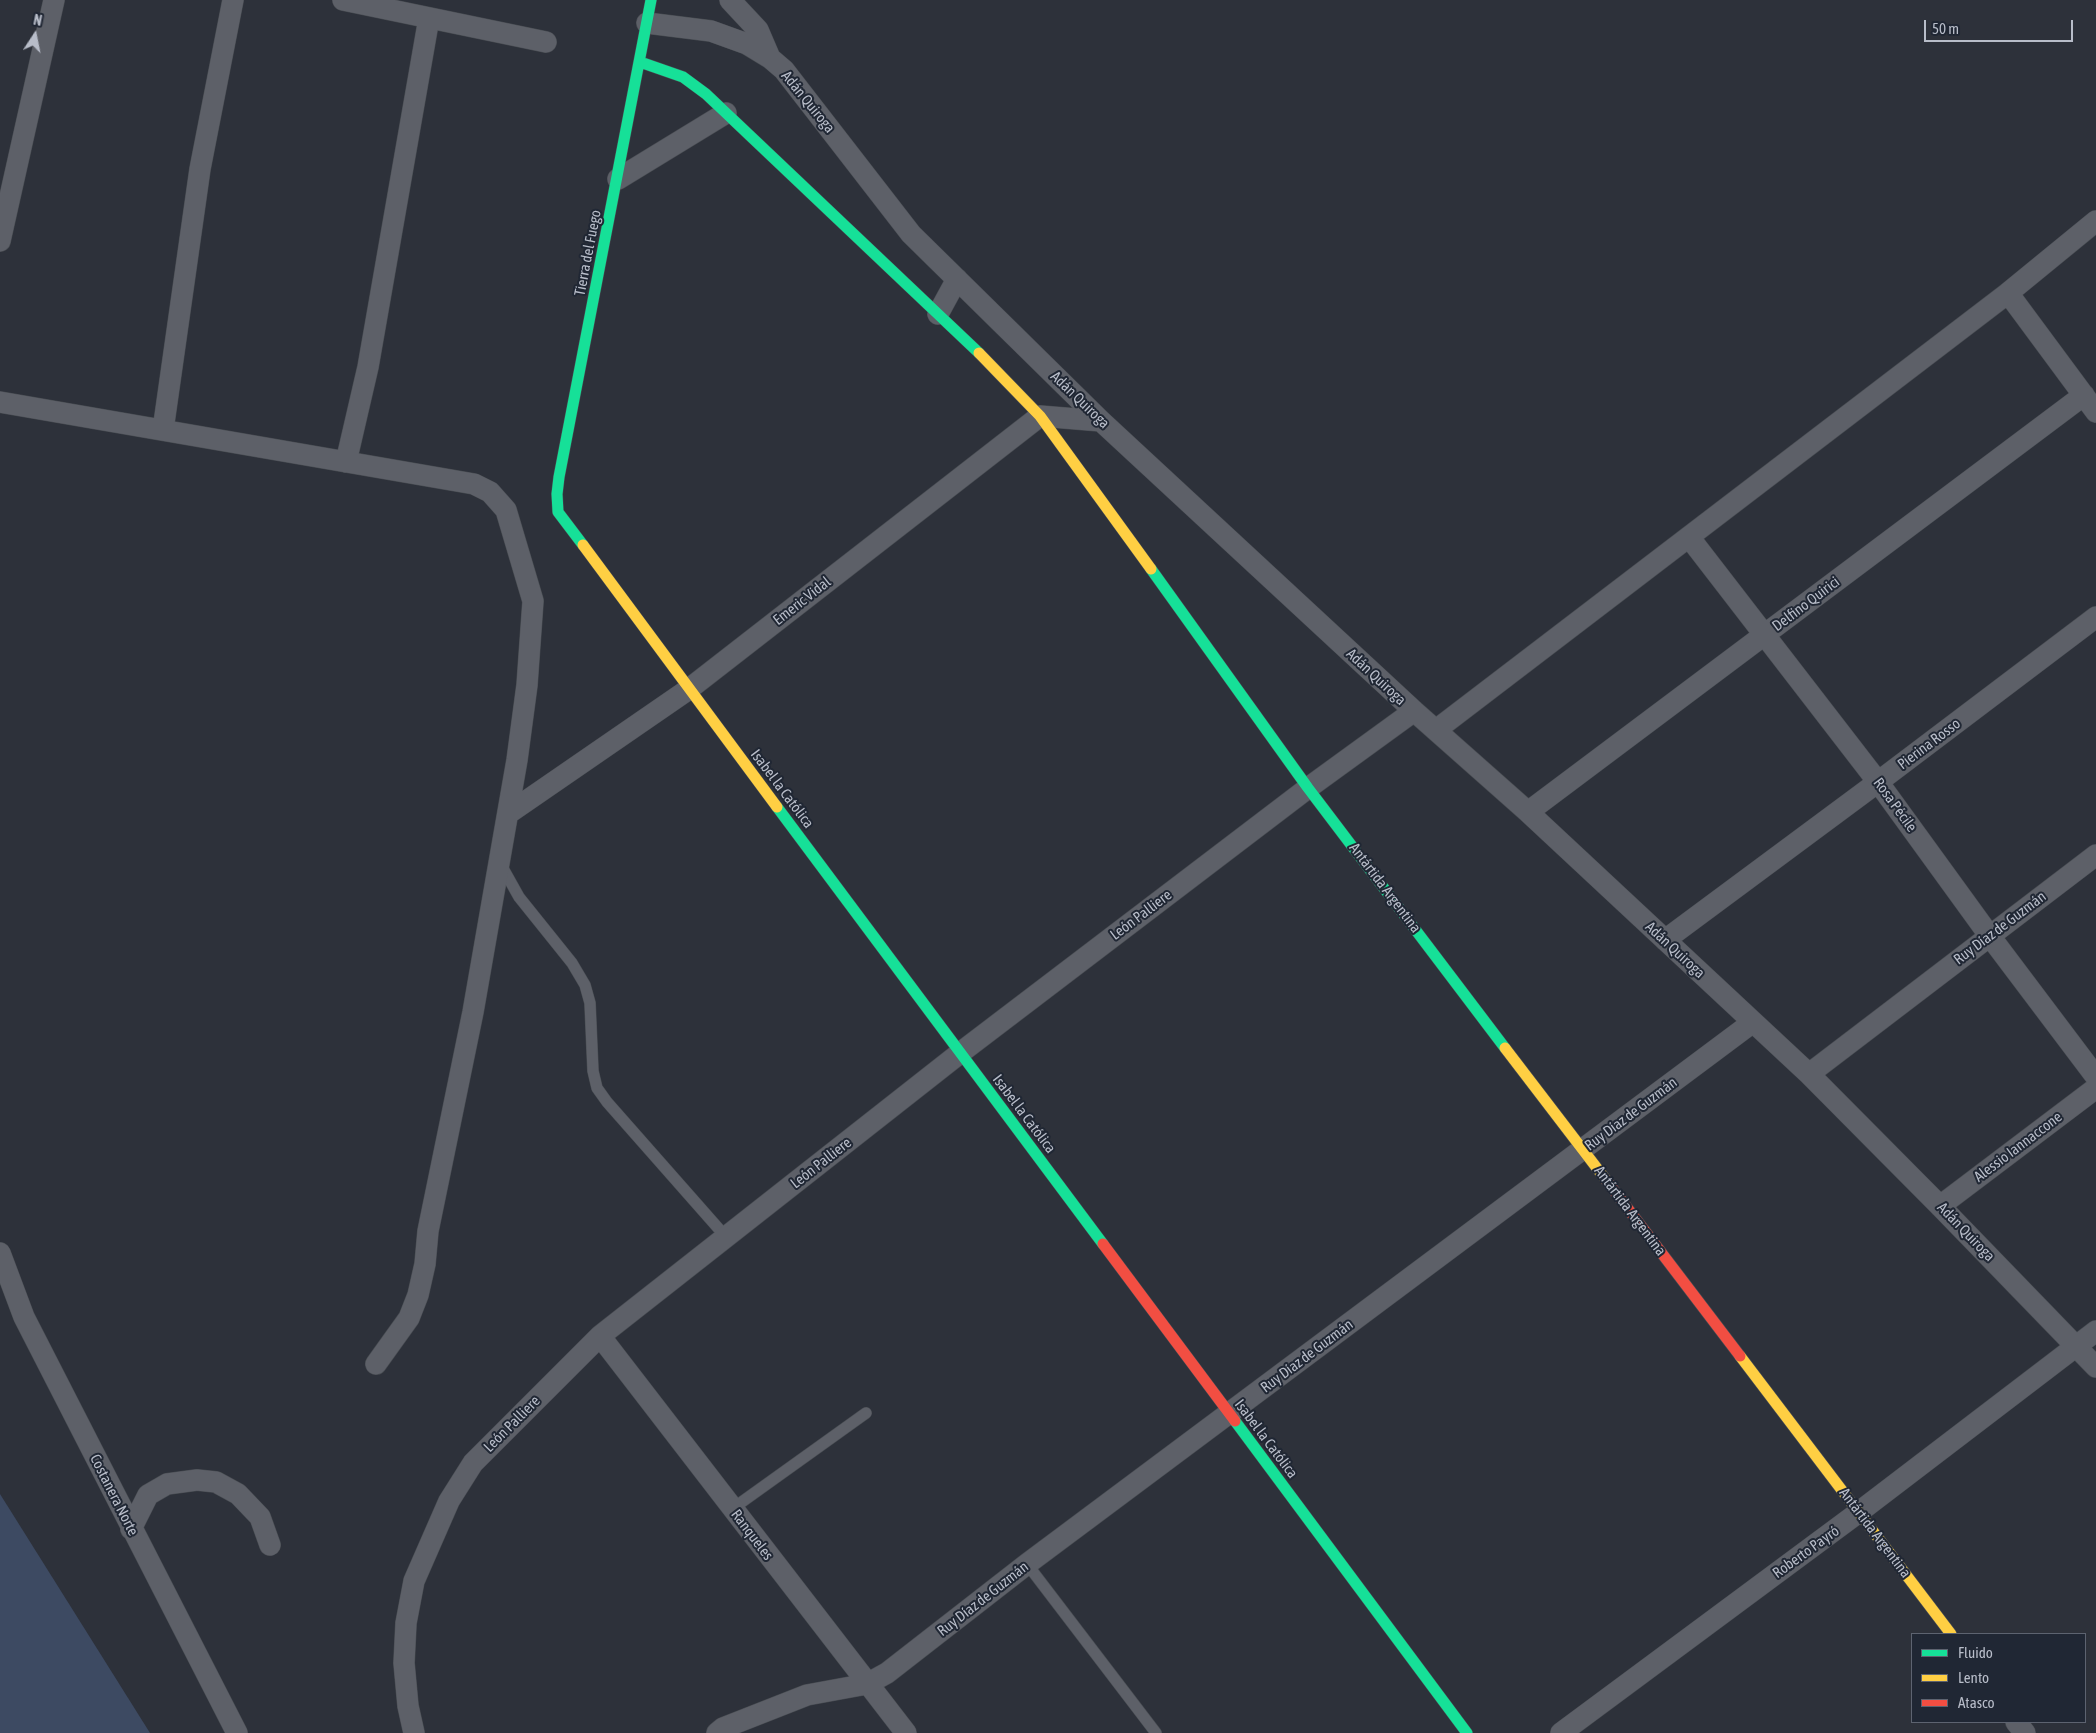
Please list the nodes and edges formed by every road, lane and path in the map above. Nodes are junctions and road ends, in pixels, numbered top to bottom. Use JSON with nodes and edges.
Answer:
{"nodes":[{"id":1,"x":54,"y":0,"type":"edge"},
{"id":2,"x":234,"y":0,"type":"edge"},
{"id":3,"x":343,"y":0,"type":"edge"},
{"id":4,"x":651,"y":0,"type":"edge"},
{"id":5,"x":730,"y":0,"type":"edge"},
{"id":6,"x":429,"y":18,"type":"junction"},
{"id":7,"x":647,"y":23,"type":"junction"},
{"id":8,"x":546,"y":42,"type":"dead end"},
{"id":9,"x":770,"y":58,"type":"junction"},
{"id":10,"x":640,"y":62,"type":"junction"},
{"id":11,"x":726,"y":113,"type":"junction"},
{"id":12,"x":618,"y":179,"type":"junction"},
{"id":13,"x":2096,"y":221,"type":"edge"},
{"id":14,"x":0,"y":241,"type":"edge"},
{"id":15,"x":957,"y":279,"type":"junction"},
{"id":16,"x":2008,"y":293,"type":"junction"},
{"id":17,"x":938,"y":314,"type":"junction"},
{"id":18,"x":0,"y":402,"type":"edge"},
{"id":19,"x":2090,"y":404,"type":"edge"},
{"id":20,"x":1040,"y":416,"type":"junction"},
{"id":21,"x":1101,"y":421,"type":"junction"},
{"id":22,"x":162,"y":430,"type":"junction"},
{"id":23,"x":346,"y":462,"type":"junction"},
{"id":24,"x":558,"y":512,"type":"joint"},
{"id":25,"x":1689,"y":537,"type":"junction"},
{"id":26,"x":2096,"y":617,"type":"edge"},
{"id":27,"x":1764,"y":636,"type":"junction"},
{"id":28,"x":689,"y":688,"type":"junction"},
{"id":29,"x":1414,"y":711,"type":"junction"},
{"id":30,"x":1436,"y":730,"type":"junction"},
{"id":31,"x":1878,"y":782,"type":"junction"},
{"id":32,"x":1308,"y":788,"type":"junction"},
{"id":33,"x":1528,"y":812,"type":"junction"},
{"id":34,"x":509,"y":814,"type":"junction"},
{"id":35,"x":2096,"y":855,"type":"edge"},
{"id":36,"x":500,"y":863,"type":"junction"},
{"id":37,"x":1989,"y":935,"type":"junction"},
{"id":38,"x":1664,"y":940,"type":"junction"},
{"id":39,"x":1753,"y":1022,"type":"junction"},
{"id":40,"x":960,"y":1053,"type":"junction"},
{"id":41,"x":1809,"y":1074,"type":"junction"},
{"id":42,"x":2096,"y":1077,"type":"edge"},
{"id":43,"x":2096,"y":1088,"type":"edge"},
{"id":44,"x":1583,"y":1149,"type":"junction"},
{"id":45,"x":1940,"y":1206,"type":"junction"},
{"id":46,"x":726,"y":1237,"type":"junction"},
{"id":47,"x":0,"y":1254,"type":"edge"},
{"id":48,"x":2096,"y":1331,"type":"edge"},
{"id":49,"x":600,"y":1336,"type":"junction"},
{"id":50,"x":2076,"y":1345,"type":"junction"},
{"id":51,"x":376,"y":1364,"type":"dead end"},
{"id":52,"x":2096,"y":1367,"type":"edge"},
{"id":53,"x":866,"y":1413,"type":"dead end"},
{"id":54,"x":1229,"y":1414,"type":"junction"},
{"id":55,"x":732,"y":1509,"type":"junction"},
{"id":56,"x":1859,"y":1512,"type":"junction"},
{"id":57,"x":131,"y":1529,"type":"junction"},
{"id":58,"x":270,"y":1545,"type":"dead end"},
{"id":59,"x":1027,"y":1564,"type":"junction"},
{"id":60,"x":1950,"y":1633,"type":"edge"},
{"id":61,"x":866,"y":1684,"type":"junction"},
{"id":62,"x":237,"y":1733,"type":"edge"},
{"id":63,"x":414,"y":1733,"type":"edge"},
{"id":64,"x":717,"y":1733,"type":"edge"},
{"id":65,"x":906,"y":1733,"type":"edge"},
{"id":66,"x":1156,"y":1733,"type":"edge"},
{"id":67,"x":1467,"y":1733,"type":"edge"},
{"id":68,"x":1561,"y":1733,"type":"edge"}],
"edges":[{"from":1,"to":14,"type":"street"},
{"from":2,"to":22,"type":"street"},
{"from":3,"to":6,"type":"street"},
{"from":4,"to":7,"type":"street","name":"Tierra del Fuego"},
{"from":5,"to":9,"type":"street"},
{"from":6,"to":8,"type":"street"},
{"from":6,"to":23,"type":"street"},
{"from":7,"to":9,"type":"street","name":"Adán Quiroga"},
{"from":7,"to":10,"type":"street","name":"Tierra del Fuego"},
{"from":9,"to":15,"type":"street","name":"Adán Quiroga"},
{"from":10,"to":11,"type":"street"},
{"from":10,"to":12,"type":"street","name":"Tierra del Fuego"},
{"from":11,"to":12,"type":"street"},
{"from":11,"to":17,"type":"street"},
{"from":12,"to":24,"type":"street","name":"Tierra del Fuego"},
{"from":13,"to":16,"type":"street"},
{"from":15,"to":17,"type":"street"},
{"from":15,"to":21,"type":"street","name":"Adán Quiroga"},
{"from":16,"to":19,"type":"street"},
{"from":16,"to":25,"type":"street"},
{"from":17,"to":20,"type":"street"},
{"from":18,"to":22,"type":"street"},
{"from":19,"to":27,"type":"street","name":"Delfino Quirici"},
{"from":20,"to":21,"type":"street"},
{"from":20,"to":28,"type":"street","name":"Emeric Vidal"},
{"from":20,"to":32,"type":"street"},
{"from":21,"to":29,"type":"street","name":"Adán Quiroga"},
{"from":22,"to":23,"type":"street"},
{"from":23,"to":34,"type":"street"},
{"from":24,"to":28,"type":"street","name":"Isabel la Católica"},
{"from":25,"to":27,"type":"street","name":"Rosa Pécile"},
{"from":25,"to":30,"type":"street"},
{"from":26,"to":31,"type":"street","name":"Pierina Rosso"},
{"from":27,"to":31,"type":"street","name":"Rosa Pécile"},
{"from":27,"to":33,"type":"street","name":"Delfino Quirici"},
{"from":28,"to":34,"type":"street","name":"Emeric Vidal"},
{"from":28,"to":40,"type":"street","name":"Isabel la Católica"},
{"from":29,"to":30,"type":"street","name":"Adán Quiroga"},
{"from":29,"to":32,"type":"street","name":"León Palliere"},
{"from":30,"to":33,"type":"street","name":"Adán Quiroga"},
{"from":31,"to":37,"type":"street","name":"Rosa Pécile"},
{"from":31,"to":38,"type":"street","name":"Pierina Rosso"},
{"from":32,"to":40,"type":"street","name":"León Palliere"},
{"from":32,"to":44,"type":"street","name":"Antártida Argentina"},
{"from":33,"to":38,"type":"street","name":"Adán Quiroga"},
{"from":34,"to":36,"type":"street"},
{"from":35,"to":37,"type":"street","name":"Ruy Díaz de Guzmán"},
{"from":36,"to":46,"type":"lane"},
{"from":36,"to":51,"type":"street"},
{"from":37,"to":41,"type":"street","name":"Ruy Díaz de Guzmán"},
{"from":37,"to":42,"type":"street","name":"Rosa Pécile"},
{"from":38,"to":39,"type":"street","name":"Adán Quiroga"},
{"from":39,"to":41,"type":"street","name":"Adán Quiroga"},
{"from":39,"to":44,"type":"street","name":"Ruy Díaz de Guzmán"},
{"from":40,"to":46,"type":"street","name":"León Palliere"},
{"from":40,"to":54,"type":"street","name":"Isabel la Católica"},
{"from":41,"to":45,"type":"street","name":"Adán Quiroga"},
{"from":43,"to":45,"type":"street","name":"Alessio Iannaccone"},
{"from":44,"to":54,"type":"street","name":"Ruy Díaz de Guzmán"},
{"from":44,"to":56,"type":"street","name":"Antártida Argentina"},
{"from":45,"to":50,"type":"street","name":"Adán Quiroga"},
{"from":46,"to":49,"type":"street","name":"León Palliere"},
{"from":47,"to":57,"type":"street","name":"Costanera Norte"},
{"from":48,"to":50,"type":"street","name":"Roberto Payró"},
{"from":49,"to":55,"type":"street","name":"Ranqueles"},
{"from":49,"to":63,"type":"street","name":"León Palliere"},
{"from":50,"to":52,"type":"street","name":"Adán Quiroga"},
{"from":50,"to":56,"type":"street","name":"Roberto Payró"},
{"from":53,"to":55,"type":"lane"},
{"from":54,"to":59,"type":"street","name":"Ruy Díaz de Guzmán"},
{"from":54,"to":67,"type":"street","name":"Isabel la Católica"},
{"from":55,"to":61,"type":"street","name":"Ranqueles"},
{"from":56,"to":60,"type":"street","name":"Antártida Argentina"},
{"from":56,"to":68,"type":"street","name":"Roberto Payró"},
{"from":57,"to":58,"type":"street"},
{"from":57,"to":62,"type":"street","name":"Costanera Norte"},
{"from":59,"to":61,"type":"street","name":"Ruy Díaz de Guzmán"},
{"from":59,"to":66,"type":"lane"},
{"from":61,"to":64,"type":"street","name":"Ruy Díaz de Guzmán"},
{"from":61,"to":65,"type":"street","name":"Ranqueles"}]}
